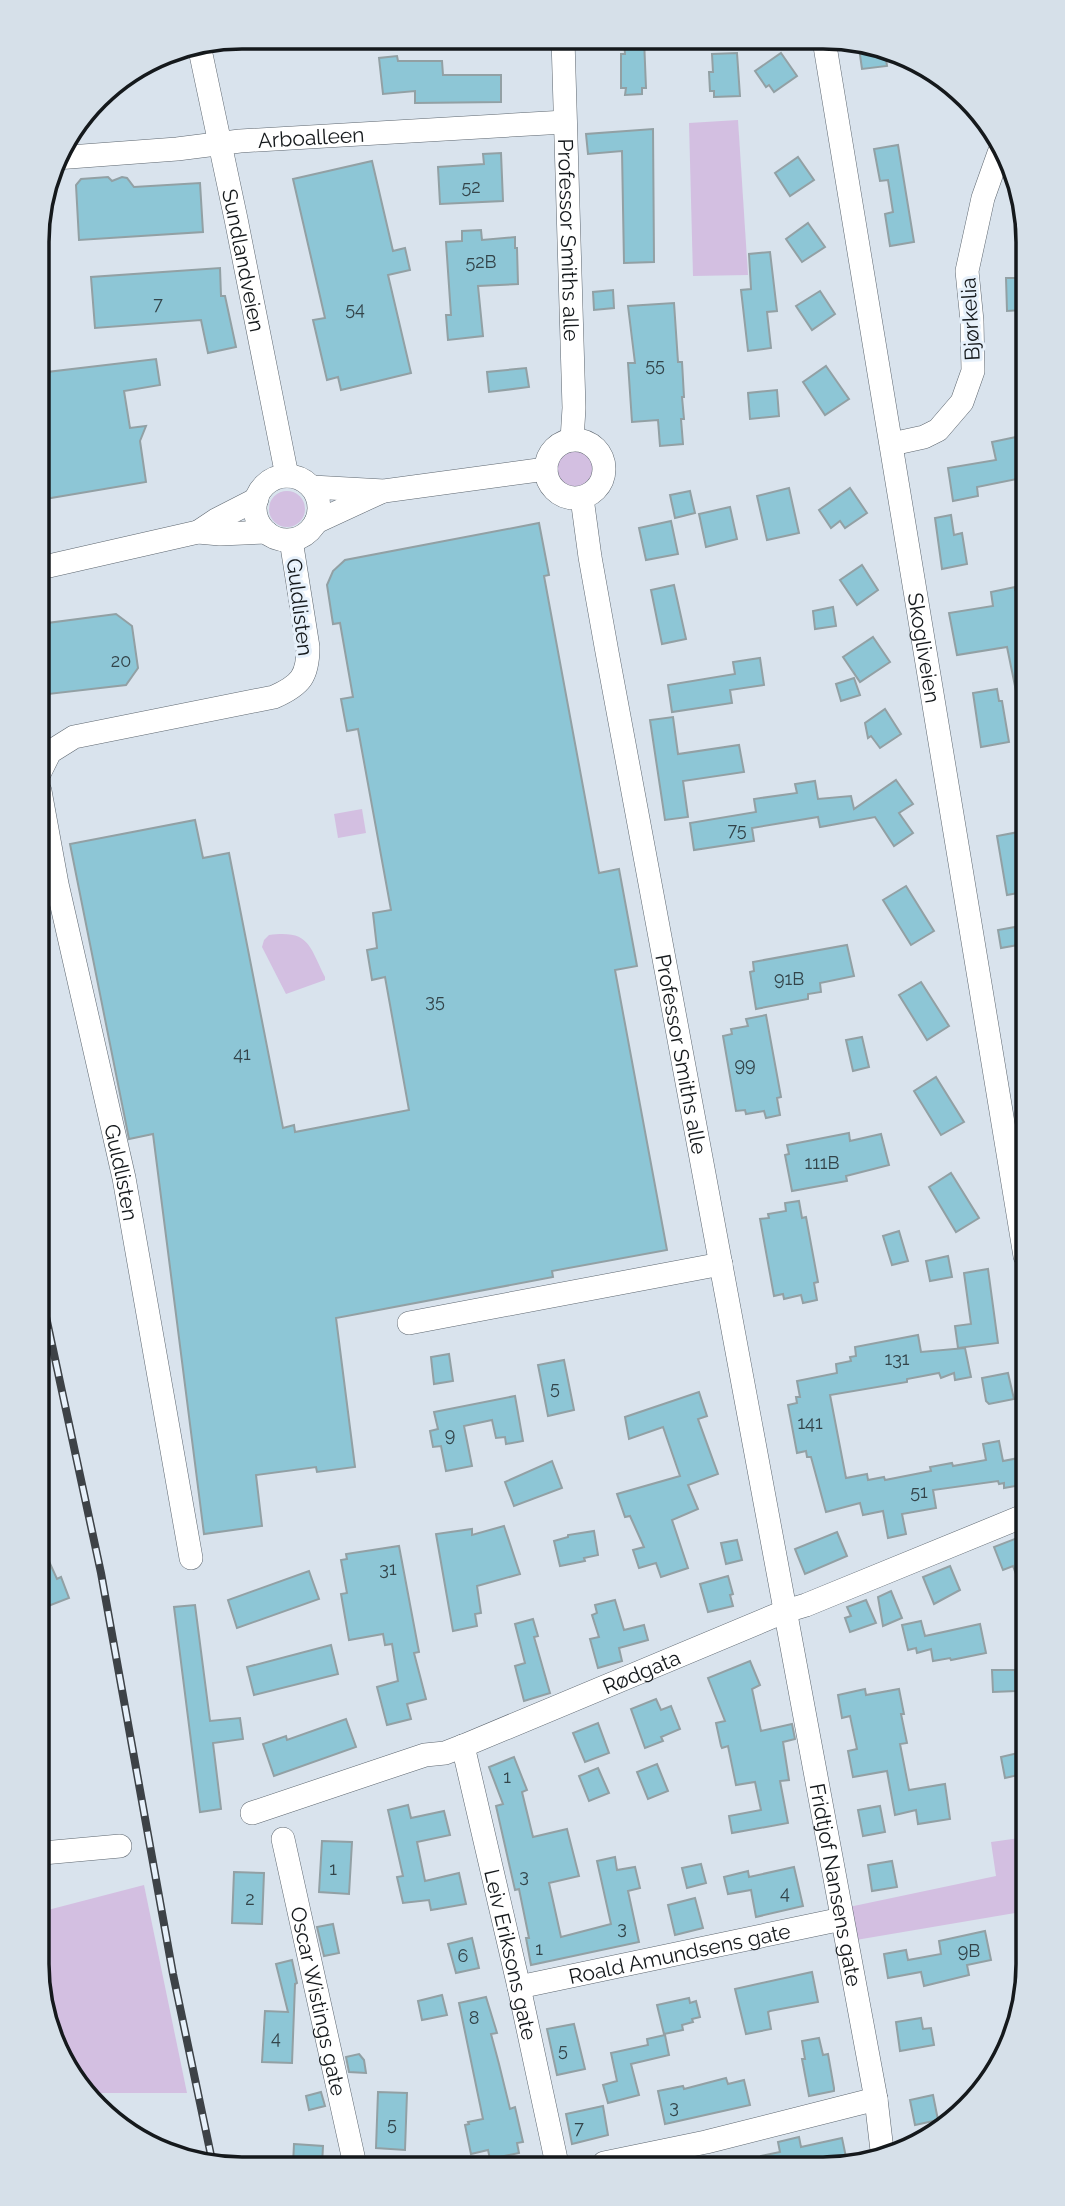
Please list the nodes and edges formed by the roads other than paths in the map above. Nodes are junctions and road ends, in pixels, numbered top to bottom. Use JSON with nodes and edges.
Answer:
{"nodes":[{"id":1,"x":563,"y":49,"type":"edge"},
{"id":2,"x":826,"y":49,"type":"edge"},
{"id":3,"x":201,"y":54,"type":"edge"},
{"id":4,"x":565,"y":122,"type":"junction"},
{"id":5,"x":219,"y":144,"type":"junction"},
{"id":6,"x":69,"y":157,"type":"edge"},
{"id":7,"x":997,"y":159,"type":"edge"},
{"id":8,"x":572,"y":440,"type":"junction"},
{"id":9,"x":892,"y":444,"type":"junction"},
{"id":10,"x":546,"y":469,"type":"junction"},
{"id":11,"x":286,"y":476,"type":"junction"},
{"id":12,"x":312,"y":488,"type":"junction"},
{"id":13,"x":384,"y":491,"type":"junction"},
{"id":14,"x":582,"y":498,"type":"junction"},
{"id":15,"x":257,"y":499,"type":"junction"},
{"id":16,"x":316,"y":522,"type":"junction"},
{"id":17,"x":198,"y":532,"type":"junction"},
{"id":18,"x":266,"y":532,"type":"junction"},
{"id":19,"x":291,"y":540,"type":"junction"},
{"id":20,"x":49,"y":566,"type":"edge"},
{"id":21,"x":49,"y":754,"type":"edge"},
{"id":22,"x":49,"y":840,"type":"edge"},
{"id":23,"x":1016,"y":1201,"type":"edge"},
{"id":24,"x":721,"y":1264,"type":"junction"},
{"id":25,"x":409,"y":1323,"type":"dead end"},
{"id":26,"x":1016,"y":1518,"type":"edge"},
{"id":27,"x":191,"y":1558,"type":"dead end"},
{"id":28,"x":786,"y":1611,"type":"junction"},
{"id":29,"x":463,"y":1746,"type":"junction"},
{"id":30,"x":252,"y":1813,"type":"dead end"},
{"id":31,"x":283,"y":1839,"type":"dead end"},
{"id":32,"x":120,"y":1846,"type":"dead end"},
{"id":33,"x":49,"y":1852,"type":"edge"},
{"id":34,"x":842,"y":1919,"type":"junction"},
{"id":35,"x":519,"y":1987,"type":"junction"},
{"id":36,"x":876,"y":2099,"type":"junction"},
{"id":37,"x":882,"y":2147,"type":"edge"},
{"id":38,"x":353,"y":2157,"type":"edge"},
{"id":39,"x":555,"y":2157,"type":"edge"},
{"id":40,"x":636,"y":2157,"type":"edge"}],
"edges":[{"from":1,"to":4,"type":"street","name":"Professor Smiths alle"},
{"from":2,"to":9,"type":"street","name":"Skogliveien"},
{"from":3,"to":5,"type":"street","name":"Sundlandveien"},
{"from":4,"to":5,"type":"street","name":"Arboalleen"},
{"from":4,"to":8,"type":"street","name":"Professor Smiths alle"},
{"from":5,"to":6,"type":"street","name":"Arboalleen"},
{"from":5,"to":11,"type":"street","name":"Sundlandveien"},
{"from":7,"to":9,"type":"street","name":"Bjørkelia"},
{"from":8,"to":10,"type":"street"},
{"from":8,"to":14,"type":"street"},
{"from":9,"to":23,"type":"street","name":"Skogliveien"},
{"from":10,"to":13,"type":"street"},
{"from":10,"to":14,"type":"street"},
{"from":11,"to":12,"type":"street"},
{"from":11,"to":15,"type":"street"},
{"from":12,"to":13,"type":"street"},
{"from":12,"to":16,"type":"street"},
{"from":13,"to":16,"type":"street"},
{"from":14,"to":24,"type":"street","name":"Professor Smiths alle"},
{"from":15,"to":17,"type":"street"},
{"from":15,"to":18,"type":"street"},
{"from":16,"to":19,"type":"street"},
{"from":17,"to":18,"type":"street"},
{"from":17,"to":20,"type":"street"},
{"from":18,"to":19,"type":"street"},
{"from":19,"to":21,"type":"street","name":"Guldlisten"},
{"from":22,"to":27,"type":"street","name":"Guldlisten"},
{"from":24,"to":25,"type":"street"},
{"from":24,"to":28,"type":"street","name":"Professor Smiths alle"},
{"from":26,"to":28,"type":"street","name":"Rødgata"},
{"from":28,"to":29,"type":"street","name":"Rødgata"},
{"from":28,"to":34,"type":"street","name":"Fridtjof Nansens gate"},
{"from":29,"to":30,"type":"street","name":"Rødgata"},
{"from":29,"to":35,"type":"street","name":"Leiv Eriksons gate"},
{"from":31,"to":38,"type":"street","name":"Oscar Wistings gate"},
{"from":32,"to":33,"type":"street"},
{"from":34,"to":35,"type":"street","name":"Roald Amundsens gate"},
{"from":34,"to":36,"type":"street","name":"Fridtjof Nansens gate"},
{"from":35,"to":39,"type":"street","name":"Leiv Eriksons gate"},
{"from":36,"to":37,"type":"street","name":"Fridtjof Nansens gate"},
{"from":36,"to":40,"type":"street"}]}
